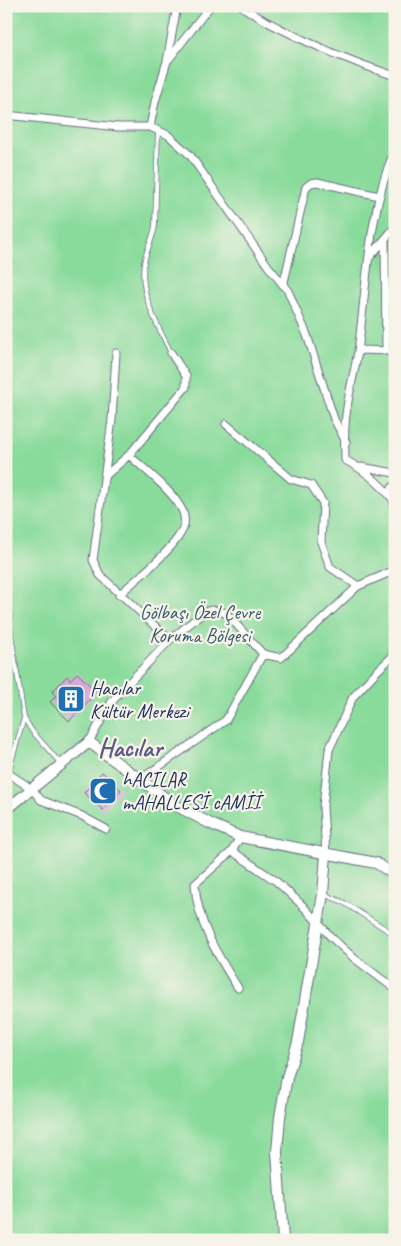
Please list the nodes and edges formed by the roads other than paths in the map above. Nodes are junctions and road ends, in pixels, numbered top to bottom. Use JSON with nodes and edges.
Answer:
{"nodes":[{"id":1,"x":177,"y":6,"type":"edge"},
{"id":2,"x":210,"y":6,"type":"edge"},
{"id":3,"x":242,"y":6,"type":"edge"},
{"id":4,"x":167,"y":61,"type":"junction"},
{"id":5,"x":395,"y":76,"type":"edge"},
{"id":6,"x":6,"y":115,"type":"edge"},
{"id":7,"x":150,"y":127,"type":"junction"},
{"id":8,"x":158,"y":130,"type":"junction"},
{"id":9,"x":395,"y":150,"type":"edge"},
{"id":10,"x":379,"y":196,"type":"junction"},
{"id":11,"x":395,"y":227,"type":"edge"},
{"id":12,"x":385,"y":239,"type":"junction"},
{"id":13,"x":370,"y":258,"type":"junction"},
{"id":14,"x":282,"y":284,"type":"junction"},
{"id":15,"x":358,"y":350,"type":"junction"},
{"id":16,"x":386,"y":351,"type":"junction"},
{"id":17,"x":395,"y":351,"type":"edge"},
{"id":18,"x":116,"y":353,"type":"dead end"},
{"id":19,"x":171,"y":353,"type":"joint"},
{"id":20,"x":226,"y":424,"type":"dead end"},
{"id":21,"x":346,"y":442,"type":"junction"},
{"id":22,"x":129,"y":455,"type":"junction"},
{"id":23,"x":360,"y":467,"type":"junction"},
{"id":24,"x":395,"y":473,"type":"edge"},
{"id":25,"x":105,"y":476,"type":"junction"},
{"id":26,"x":395,"y":485,"type":"edge"},
{"id":27,"x":394,"y":500,"type":"edge"},
{"id":28,"x":395,"y":513,"type":"edge"},
{"id":29,"x":395,"y":570,"type":"edge"},
{"id":30,"x":358,"y":586,"type":"junction"},
{"id":31,"x":119,"y":594,"type":"junction"},
{"id":32,"x":9,"y":606,"type":"dead end"},
{"id":33,"x":170,"y":640,"type":"junction"},
{"id":34,"x":263,"y":654,"type":"junction"},
{"id":35,"x":395,"y":654,"type":"edge"},
{"id":36,"x":24,"y":718,"type":"junction"},
{"id":37,"x":89,"y":742,"type":"junction"},
{"id":38,"x":62,"y":764,"type":"junction"},
{"id":39,"x":7,"y":772,"type":"edge"},
{"id":40,"x":141,"y":779,"type":"junction"},
{"id":41,"x":32,"y":789,"type":"junction"},
{"id":42,"x":6,"y":810,"type":"edge"},
{"id":43,"x":106,"y":829,"type":"dead end"},
{"id":44,"x":240,"y":837,"type":"junction"},
{"id":45,"x":232,"y":851,"type":"junction"},
{"id":46,"x":326,"y":854,"type":"junction"},
{"id":47,"x":393,"y":872,"type":"edge"},
{"id":48,"x":323,"y":894,"type":"junction"},
{"id":49,"x":318,"y":924,"type":"junction"},
{"id":50,"x":395,"y":935,"type":"edge"},
{"id":51,"x":238,"y":988,"type":"dead end"},
{"id":52,"x":394,"y":988,"type":"edge"},
{"id":53,"x":395,"y":1220,"type":"edge"},
{"id":54,"x":284,"y":1240,"type":"edge"},
{"id":55,"x":393,"y":1240,"type":"edge"}],
"edges":[{"from":1,"to":4,"type":"street"},
{"from":2,"to":4,"type":"street"},
{"from":3,"to":5,"type":"street"},
{"from":4,"to":7,"type":"street"},
{"from":6,"to":7,"type":"street"},
{"from":7,"to":8,"type":"street"},
{"from":8,"to":14,"type":"street"},
{"from":8,"to":19,"type":"lane"},
{"from":9,"to":10,"type":"street"},
{"from":10,"to":13,"type":"street"},
{"from":10,"to":14,"type":"street"},
{"from":11,"to":12,"type":"street"},
{"from":12,"to":13,"type":"street"},
{"from":12,"to":16,"type":"street"},
{"from":13,"to":15,"type":"street"},
{"from":14,"to":21,"type":"street"},
{"from":15,"to":16,"type":"street"},
{"from":15,"to":21,"type":"street"},
{"from":16,"to":17,"type":"street"},
{"from":18,"to":25,"type":"street"},
{"from":19,"to":22,"type":"street"},
{"from":20,"to":30,"type":"street"},
{"from":21,"to":23,"type":"street"},
{"from":22,"to":25,"type":"street"},
{"from":22,"to":31,"type":"street"},
{"from":23,"to":24,"type":"street"},
{"from":23,"to":27,"type":"street"},
{"from":25,"to":31,"type":"street"},
{"from":26,"to":27,"type":"street"},
{"from":27,"to":28,"type":"street"},
{"from":29,"to":30,"type":"street"},
{"from":30,"to":34,"type":"street"},
{"from":31,"to":33,"type":"street"},
{"from":32,"to":36,"type":"lane"},
{"from":33,"to":34,"type":"street"},
{"from":33,"to":37,"type":"street"},
{"from":34,"to":40,"type":"street"},
{"from":35,"to":46,"type":"street"},
{"from":36,"to":38,"type":"lane"},
{"from":36,"to":39,"type":"lane"},
{"from":37,"to":38,"type":"street"},
{"from":37,"to":40,"type":"street"},
{"from":38,"to":41,"type":"street"},
{"from":39,"to":41,"type":"street"},
{"from":40,"to":44,"type":"street"},
{"from":41,"to":42,"type":"street"},
{"from":41,"to":43,"type":"street"},
{"from":44,"to":45,"type":"street"},
{"from":44,"to":46,"type":"street"},
{"from":45,"to":49,"type":"street"},
{"from":45,"to":51,"type":"street"},
{"from":46,"to":47,"type":"street"},
{"from":46,"to":48,"type":"street"},
{"from":48,"to":49,"type":"street"},
{"from":48,"to":50,"type":"lane"},
{"from":49,"to":52,"type":"street"},
{"from":49,"to":54,"type":"street"},
{"from":53,"to":55,"type":"street"}]}
